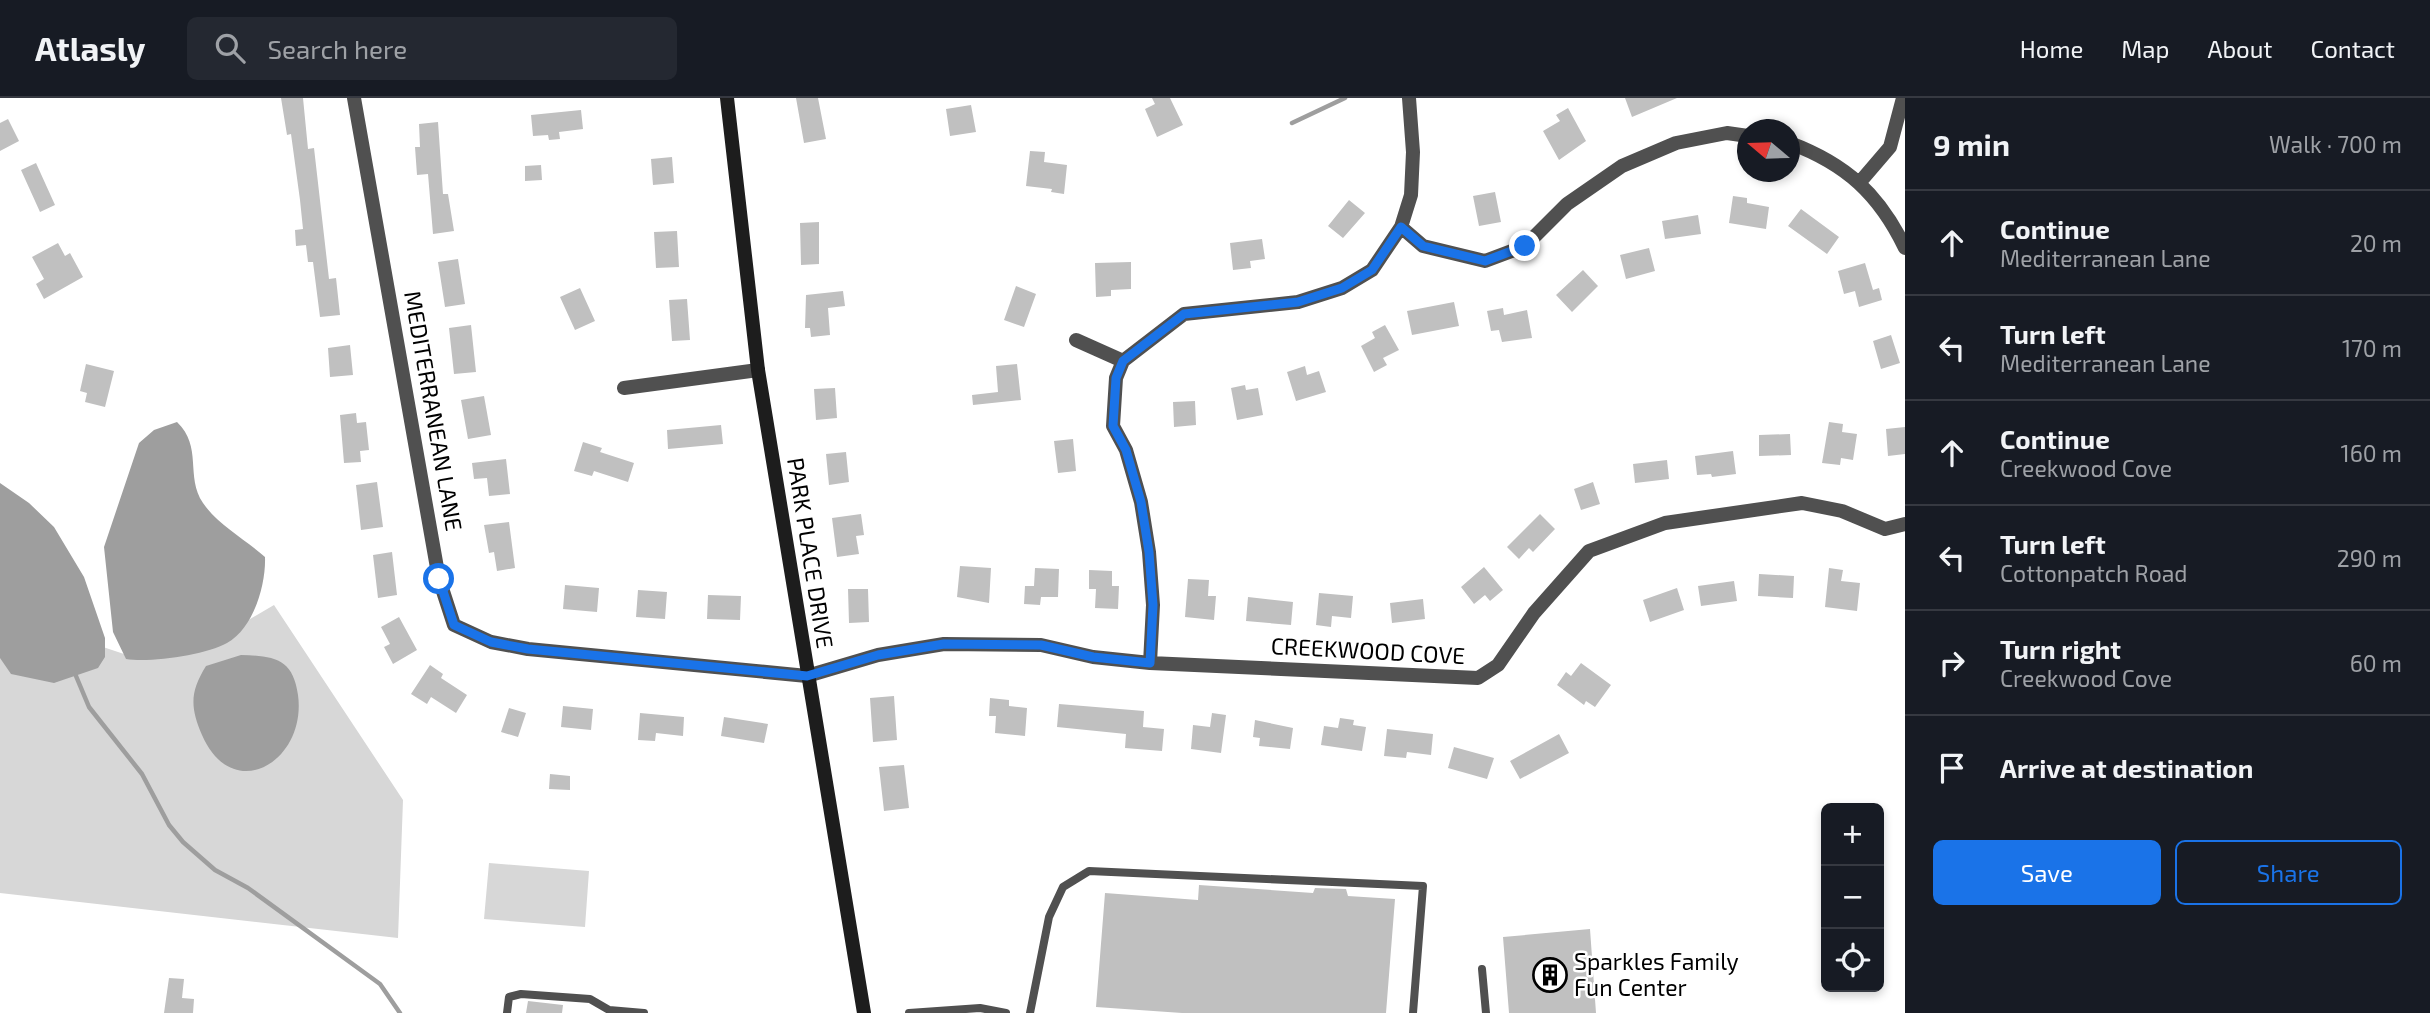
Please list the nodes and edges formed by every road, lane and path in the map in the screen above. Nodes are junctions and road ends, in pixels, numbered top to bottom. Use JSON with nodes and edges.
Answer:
{"nodes":[{"id":1,"x":354,"y":98,"type":"edge"},
{"id":2,"x":727,"y":98,"type":"edge"},
{"id":3,"x":1409,"y":98,"type":"edge"},
{"id":4,"x":1903,"y":98,"type":"edge"},
{"id":5,"x":1737,"y":135,"type":"edge"},
{"id":6,"x":1800,"y":147,"type":"edge"},
{"id":7,"x":1860,"y":181,"type":"junction"},
{"id":8,"x":1401,"y":227,"type":"junction"},
{"id":9,"x":1905,"y":248,"type":"edge"},
{"id":10,"x":1076,"y":340,"type":"dead end"},
{"id":11,"x":1123,"y":361,"type":"junction"},
{"id":12,"x":758,"y":370,"type":"junction"},
{"id":13,"x":624,"y":388,"type":"dead end"},
{"id":14,"x":1905,"y":524,"type":"edge"},
{"id":15,"x":1150,"y":663,"type":"junction"},
{"id":16,"x":807,"y":676,"type":"junction"},
{"id":17,"x":1482,"y":969,"type":"dead end"},
{"id":18,"x":508,"y":1013,"type":"edge"},
{"id":19,"x":644,"y":1013,"type":"edge"},
{"id":20,"x":864,"y":1013,"type":"edge"},
{"id":21,"x":909,"y":1013,"type":"edge"},
{"id":22,"x":1008,"y":1013,"type":"edge"},
{"id":23,"x":1030,"y":1013,"type":"edge"},
{"id":24,"x":1413,"y":1013,"type":"edge"},
{"id":25,"x":1486,"y":1013,"type":"edge"}],
"edges":[{"from":1,"to":16,"type":"street","name":"MEDITERRANEAN LANE"},
{"from":2,"to":12,"type":"street","name":"PARK PLACE DRIVE"},
{"from":3,"to":8,"type":"street"},
{"from":4,"to":7,"type":"street"},
{"from":5,"to":8,"type":"street"},
{"from":6,"to":7,"type":"street"},
{"from":7,"to":9,"type":"street"},
{"from":8,"to":11,"type":"street"},
{"from":10,"to":11,"type":"street"},
{"from":11,"to":15,"type":"street"},
{"from":12,"to":13,"type":"street"},
{"from":12,"to":16,"type":"street","name":"PARK PLACE DRIVE"},
{"from":14,"to":15,"type":"street","name":"CREEKWOOD COVE"},
{"from":15,"to":16,"type":"street","name":"CREEKWOOD COVE"},
{"from":16,"to":20,"type":"street","name":"PARK PLACE DRIVE"},
{"from":17,"to":25,"type":"lane"},
{"from":18,"to":19,"type":"lane"},
{"from":21,"to":22,"type":"lane"},
{"from":23,"to":24,"type":"lane"}]}
